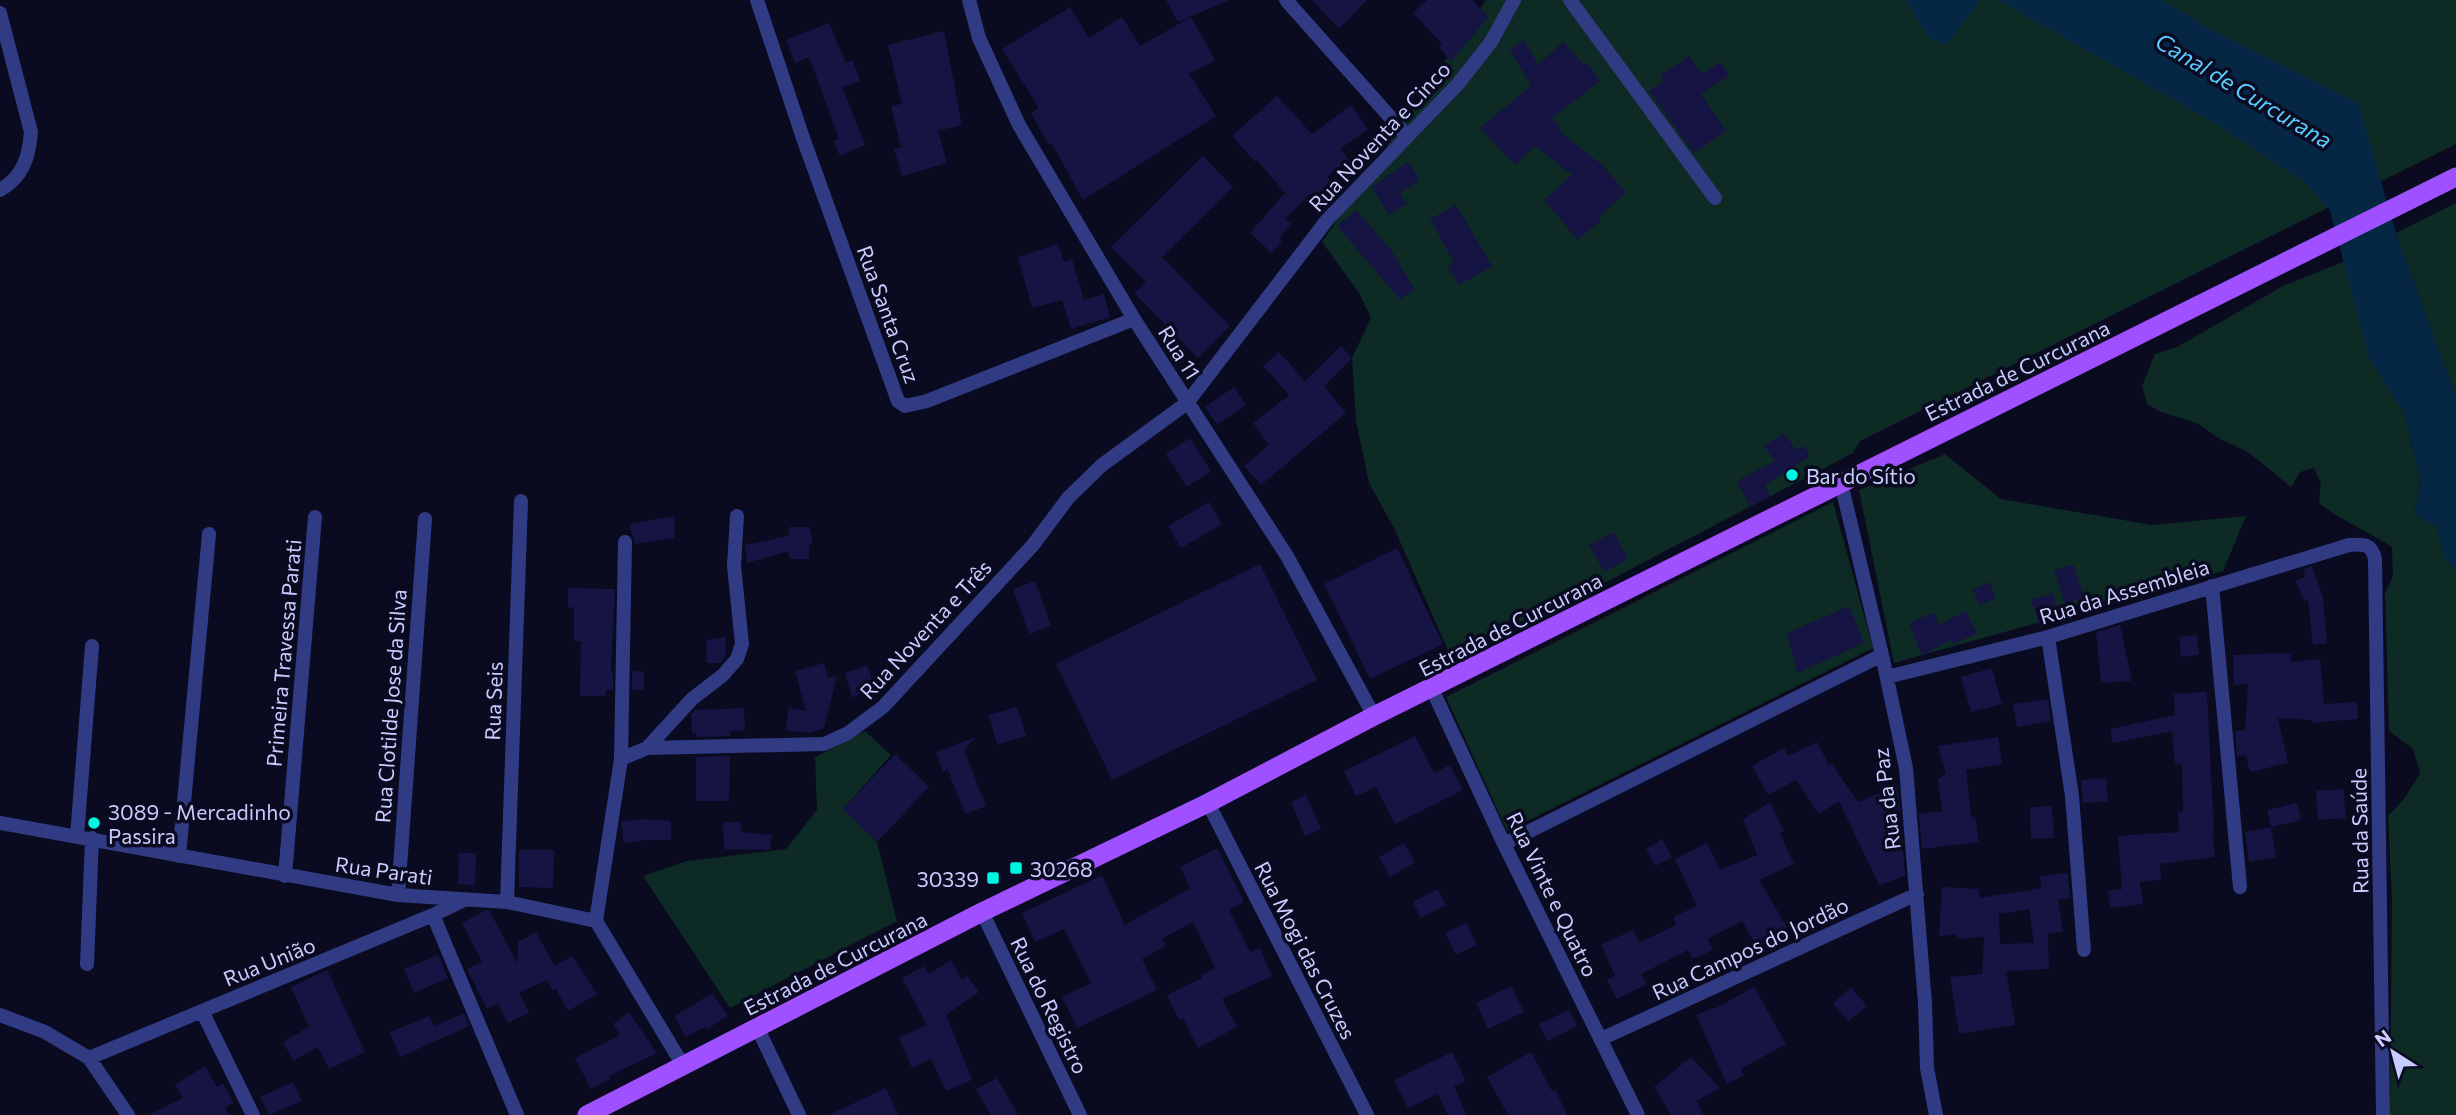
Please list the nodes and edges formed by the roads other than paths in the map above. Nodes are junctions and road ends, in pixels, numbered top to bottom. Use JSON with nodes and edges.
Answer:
{"nodes":[{"id":1,"x":757,"y":0,"type":"edge"},
{"id":2,"x":969,"y":0,"type":"edge"},
{"id":3,"x":1514,"y":0,"type":"edge"},
{"id":4,"x":1570,"y":0,"type":"edge"},
{"id":5,"x":1294,"y":3,"type":"edge"},
{"id":6,"x":0,"y":13,"type":"edge"},
{"id":7,"x":1407,"y":136,"type":"junction"},
{"id":8,"x":2456,"y":177,"type":"edge"},
{"id":9,"x":0,"y":190,"type":"edge"},
{"id":10,"x":1714,"y":198,"type":"dead end"},
{"id":11,"x":1271,"y":296,"type":"joint"},
{"id":12,"x":1134,"y":318,"type":"junction"},
{"id":13,"x":1187,"y":403,"type":"junction"},
{"id":14,"x":1841,"y":483,"type":"junction"},
{"id":15,"x":521,"y":501,"type":"dead end"},
{"id":16,"x":737,"y":516,"type":"dead end"},
{"id":17,"x":315,"y":517,"type":"dead end"},
{"id":18,"x":425,"y":519,"type":"dead end"},
{"id":19,"x":209,"y":534,"type":"dead end"},
{"id":20,"x":625,"y":542,"type":"dead end"},
{"id":21,"x":2371,"y":548,"type":"joint"},
{"id":22,"x":2212,"y":586,"type":"junction"},
{"id":23,"x":2048,"y":637,"type":"junction"},
{"id":24,"x":92,"y":646,"type":"dead end"},
{"id":25,"x":1882,"y":655,"type":"junction"},
{"id":26,"x":1887,"y":677,"type":"junction"},
{"id":27,"x":1432,"y":689,"type":"junction"},
{"id":28,"x":1374,"y":716,"type":"junction"},
{"id":29,"x":647,"y":748,"type":"junction"},
{"id":30,"x":621,"y":759,"type":"junction"},
{"id":31,"x":1208,"y":803,"type":"junction"},
{"id":32,"x":0,"y":823,"type":"edge"},
{"id":33,"x":77,"y":836,"type":"junction"},
{"id":34,"x":92,"y":838,"type":"junction"},
{"id":35,"x":1504,"y":844,"type":"junction"},
{"id":36,"x":179,"y":856,"type":"junction"},
{"id":37,"x":285,"y":876,"type":"junction"},
{"id":38,"x":2240,"y":887,"type":"dead end"},
{"id":39,"x":1917,"y":894,"type":"junction"},
{"id":40,"x":398,"y":895,"type":"junction"},
{"id":41,"x":464,"y":901,"type":"junction"},
{"id":42,"x":507,"y":902,"type":"junction"},
{"id":43,"x":982,"y":912,"type":"junction"},
{"id":44,"x":433,"y":915,"type":"junction"},
{"id":45,"x":596,"y":921,"type":"junction"},
{"id":46,"x":2084,"y":950,"type":"dead end"},
{"id":47,"x":87,"y":964,"type":"dead end"},
{"id":48,"x":202,"y":1011,"type":"junction"},
{"id":49,"x":0,"y":1016,"type":"edge"},
{"id":50,"x":758,"y":1029,"type":"junction"},
{"id":51,"x":1601,"y":1039,"type":"junction"},
{"id":52,"x":89,"y":1058,"type":"junction"},
{"id":53,"x":684,"y":1067,"type":"junction"},
{"id":54,"x":128,"y":1115,"type":"edge"},
{"id":55,"x":253,"y":1115,"type":"edge"},
{"id":56,"x":517,"y":1115,"type":"edge"},
{"id":57,"x":587,"y":1115,"type":"edge"},
{"id":58,"x":799,"y":1115,"type":"edge"},
{"id":59,"x":1080,"y":1115,"type":"edge"},
{"id":60,"x":1367,"y":1115,"type":"edge"},
{"id":61,"x":1638,"y":1115,"type":"edge"},
{"id":62,"x":1936,"y":1115,"type":"edge"},
{"id":63,"x":2383,"y":1115,"type":"edge"}],
"edges":[{"from":1,"to":12,"type":"street","name":"Rua Santa Cruz"},
{"from":2,"to":12,"type":"street","name":"Rua 11"},
{"from":3,"to":7,"type":"street","name":"Rua Noventa e Cinco"},
{"from":4,"to":10,"type":"street"},
{"from":5,"to":7,"type":"street"},
{"from":6,"to":9,"type":"street"},
{"from":7,"to":11,"type":"street","name":"Rua Noventa e Cinco"},
{"from":8,"to":14,"type":"main road","name":"Estrada de Curcurana"},
{"from":11,"to":13,"type":"street","name":"Rua Noventa e Três"},
{"from":12,"to":13,"type":"street","name":"Rua 11"},
{"from":13,"to":28,"type":"street","name":"Rua 11"},
{"from":13,"to":29,"type":"street","name":"Rua Noventa e Três"},
{"from":14,"to":25,"type":"street","name":"Rua da Paz"},
{"from":14,"to":27,"type":"main road","name":"Estrada de Curcurana"},
{"from":15,"to":42,"type":"street","name":"Rua Seis"},
{"from":16,"to":29,"type":"street"},
{"from":17,"to":37,"type":"street","name":"Primeira Travessa Parati"},
{"from":18,"to":40,"type":"street","name":"Rua Clotilde Jose da Silva"},
{"from":19,"to":36,"type":"street"},
{"from":20,"to":30,"type":"street"},
{"from":21,"to":22,"type":"street","name":"Rua da Assembleia"},
{"from":21,"to":63,"type":"street","name":"Rua da Saúde"},
{"from":22,"to":23,"type":"street","name":"Rua da Assembleia"},
{"from":22,"to":38,"type":"street"},
{"from":23,"to":26,"type":"street","name":"Rua da Assembleia"},
{"from":23,"to":46,"type":"street"},
{"from":24,"to":33,"type":"street"},
{"from":25,"to":26,"type":"street","name":"Rua da Paz"},
{"from":25,"to":35,"type":"street"},
{"from":26,"to":39,"type":"street","name":"Rua da Paz"},
{"from":27,"to":28,"type":"main road","name":"Estrada de Curcurana"},
{"from":27,"to":35,"type":"street","name":"Rua Vinte e Quatro"},
{"from":28,"to":31,"type":"main road","name":"Estrada de Curcurana"},
{"from":29,"to":30,"type":"street","name":"Rua Noventa e Três"},
{"from":30,"to":45,"type":"street"},
{"from":31,"to":43,"type":"main road","name":"Estrada de Curcurana"},
{"from":31,"to":60,"type":"street","name":"Rua Mogi das Cruzes"},
{"from":32,"to":33,"type":"street","name":"Rua Parati"},
{"from":33,"to":34,"type":"street","name":"Rua Parati"},
{"from":34,"to":36,"type":"street","name":"Rua Parati"},
{"from":34,"to":47,"type":"street"},
{"from":35,"to":51,"type":"street","name":"Rua Vinte e Quatro"},
{"from":36,"to":37,"type":"street","name":"Rua Parati"},
{"from":37,"to":40,"type":"street","name":"Rua Parati"},
{"from":39,"to":51,"type":"street","name":"Rua Campos do Jordão"},
{"from":39,"to":62,"type":"street","name":"Rua da Paz"},
{"from":40,"to":41,"type":"street","name":"Rua Parati"},
{"from":41,"to":42,"type":"street","name":"Rua Parati"},
{"from":41,"to":44,"type":"street","name":"Rua União"},
{"from":42,"to":45,"type":"street","name":"Rua Parati"},
{"from":43,"to":50,"type":"main road","name":"Estrada de Curcurana"},
{"from":43,"to":59,"type":"street","name":"Rua do Registro"},
{"from":44,"to":48,"type":"street","name":"Rua União"},
{"from":44,"to":56,"type":"street"},
{"from":45,"to":53,"type":"street"},
{"from":48,"to":52,"type":"street","name":"Rua União"},
{"from":48,"to":55,"type":"street"},
{"from":49,"to":52,"type":"street"},
{"from":50,"to":53,"type":"main road","name":"Estrada de Curcurana"},
{"from":50,"to":58,"type":"street"},
{"from":51,"to":61,"type":"street","name":"Rua Vinte e Quatro"},
{"from":52,"to":54,"type":"street"},
{"from":53,"to":57,"type":"main road","name":"Estrada de Curcurana"}]}
